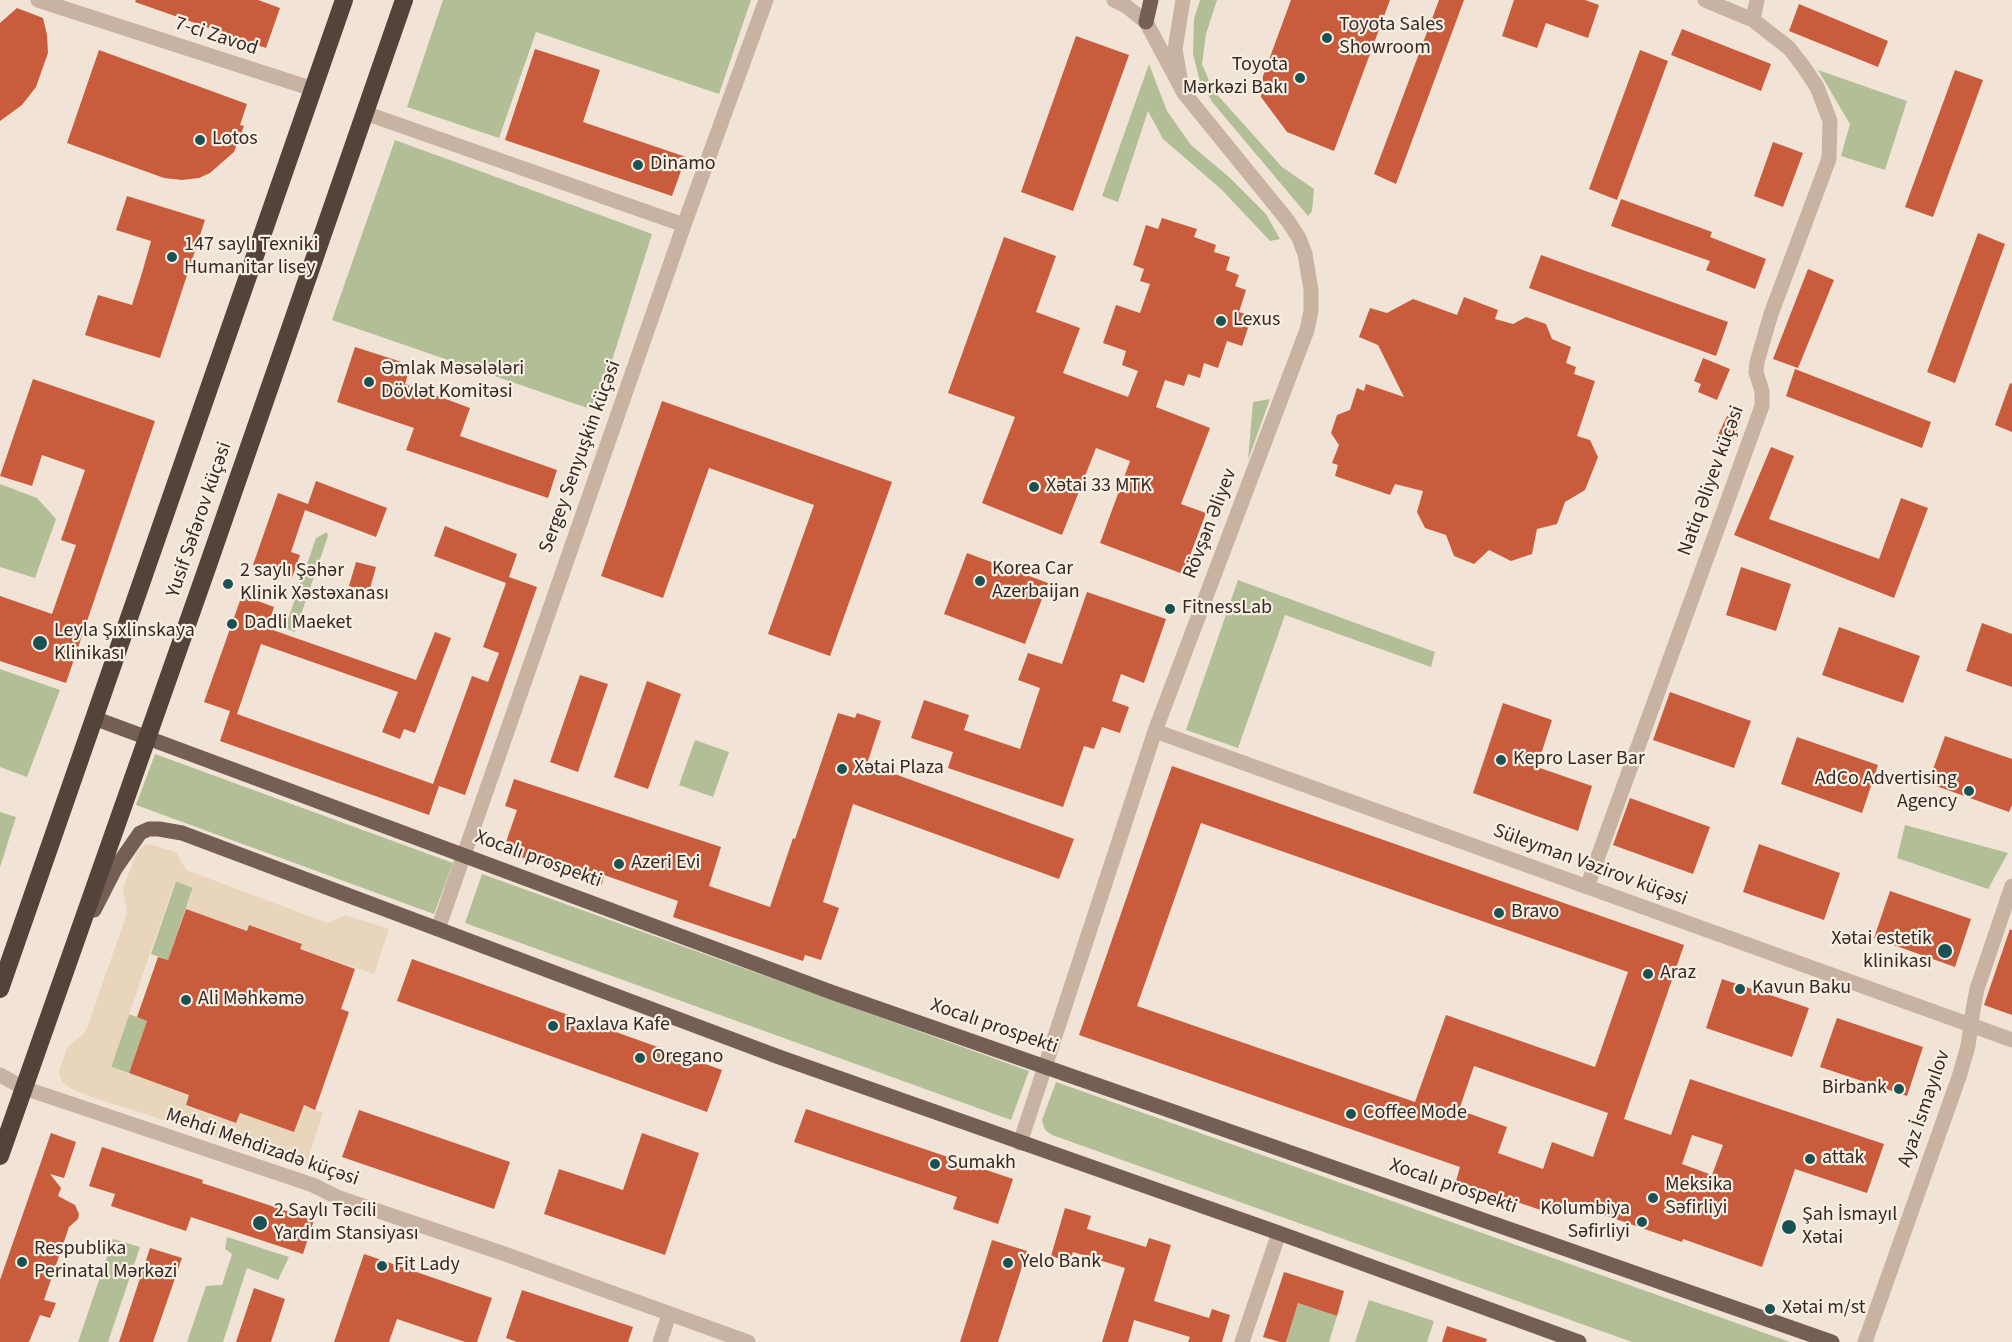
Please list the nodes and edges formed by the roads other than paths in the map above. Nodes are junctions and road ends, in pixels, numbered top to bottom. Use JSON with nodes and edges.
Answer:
{"nodes":[{"id":1,"x":38,"y":0,"type":"edge"},
{"id":2,"x":344,"y":0,"type":"edge"},
{"id":3,"x":404,"y":0,"type":"edge"},
{"id":4,"x":766,"y":0,"type":"edge"},
{"id":5,"x":1114,"y":0,"type":"edge"},
{"id":6,"x":1144,"y":0,"type":"edge"},
{"id":7,"x":1151,"y":0,"type":"edge"},
{"id":8,"x":1183,"y":0,"type":"edge"},
{"id":9,"x":1705,"y":0,"type":"edge"},
{"id":10,"x":1757,"y":0,"type":"edge"},
{"id":11,"x":1753,"y":20,"type":"junction"},
{"id":12,"x":1146,"y":22,"type":"junction"},
{"id":13,"x":313,"y":89,"type":"junction"},
{"id":14,"x":1184,"y":93,"type":"junction"},
{"id":15,"x":365,"y":113,"type":"junction"},
{"id":16,"x":684,"y":225,"type":"junction"},
{"id":17,"x":94,"y":718,"type":"junction"},
{"id":18,"x":1155,"y":731,"type":"junction"},
{"id":19,"x":148,"y":737,"type":"junction"},
{"id":20,"x":463,"y":855,"type":"junction"},
{"id":21,"x":2012,"y":886,"type":"edge"},
{"id":22,"x":1587,"y":887,"type":"junction"},
{"id":23,"x":438,"y":929,"type":"junction"},
{"id":24,"x":74,"y":948,"type":"junction"},
{"id":25,"x":0,"y":989,"type":"edge"},
{"id":26,"x":1971,"y":1025,"type":"junction"},
{"id":27,"x":2012,"y":1040,"type":"edge"},
{"id":28,"x":1045,"y":1067,"type":"junction"},
{"id":29,"x":0,"y":1075,"type":"edge"},
{"id":30,"x":24,"y":1088,"type":"junction"},
{"id":31,"x":1020,"y":1143,"type":"junction"},
{"id":32,"x":0,"y":1156,"type":"edge"},
{"id":33,"x":1279,"y":1233,"type":"junction"},
{"id":34,"x":669,"y":1315,"type":"junction"},
{"id":35,"x":1551,"y":1337,"type":"edge"},
{"id":36,"x":660,"y":1342,"type":"edge"},
{"id":37,"x":748,"y":1342,"type":"edge"},
{"id":38,"x":1242,"y":1342,"type":"edge"},
{"id":39,"x":1578,"y":1342,"type":"edge"},
{"id":40,"x":1832,"y":1342,"type":"edge"},
{"id":41,"x":1865,"y":1342,"type":"edge"}],
"edges":[{"from":1,"to":13,"type":"street","name":"7-ci Zavod"},
{"from":2,"to":13,"type":"highway","name":"Yusif Səfərov küçəsi"},
{"from":3,"to":15,"type":"highway","name":"Yusif Səfərov küçəsi"},
{"from":4,"to":16,"type":"street","name":"Sergey Senyuşkin küçəsi"},
{"from":5,"to":12,"type":"street"},
{"from":6,"to":12,"type":"street"},
{"from":7,"to":12,"type":"main road"},
{"from":8,"to":14,"type":"street"},
{"from":9,"to":11,"type":"street","name":"Natiq Əliyev küçəsi"},
{"from":10,"to":11,"type":"street"},
{"from":11,"to":22,"type":"street","name":"Natiq Əliyev küçəsi"},
{"from":12,"to":14,"type":"street","name":"Rövşən Əliyev"},
{"from":13,"to":17,"type":"highway","name":"Yusif Səfərov küçəsi"},
{"from":14,"to":18,"type":"street","name":"Rövşən Əliyev"},
{"from":15,"to":16,"type":"street"},
{"from":15,"to":19,"type":"highway","name":"Yusif Səfərov küçəsi"},
{"from":16,"to":20,"type":"street","name":"Sergey Senyuşkin küçəsi"},
{"from":17,"to":19,"type":"main road","name":"Xocalı prospekti"},
{"from":17,"to":25,"type":"highway","name":"Yusif Səfərov küçəsi"},
{"from":18,"to":22,"type":"street","name":"Süleyman Vəzirov küçəsi"},
{"from":18,"to":28,"type":"street","name":"Rövşən Əliyev"},
{"from":19,"to":20,"type":"main road","name":"Xocalı prospekti"},
{"from":19,"to":24,"type":"highway","name":"Yusif Səfərov küçəsi"},
{"from":20,"to":23,"type":"street","name":"Sergey Senyuşkin küçəsi"},
{"from":20,"to":28,"type":"main road","name":"Xocalı prospekti"},
{"from":21,"to":26,"type":"street","name":"Ayaz İsmayılov"},
{"from":22,"to":26,"type":"street","name":"Süleyman Vəzirov küçəsi"},
{"from":23,"to":24,"type":"main road"},
{"from":23,"to":31,"type":"main road"},
{"from":24,"to":30,"type":"highway","name":"Yusif Səfərov küçəsi"},
{"from":26,"to":27,"type":"street","name":"Süleyman Vəzirov küçəsi"},
{"from":26,"to":41,"type":"street","name":"Ayaz İsmayılov"},
{"from":28,"to":31,"type":"street","name":"Rövşən Əliyev"},
{"from":28,"to":40,"type":"main road","name":"Xocalı prospekti"},
{"from":29,"to":30,"type":"street","name":"Mehdi Mehdizadə küçəsi"},
{"from":30,"to":32,"type":"highway","name":"Yusif Səfərov küçəsi"},
{"from":30,"to":34,"type":"street","name":"Mehdi Mehdizadə küçəsi"},
{"from":31,"to":33,"type":"main road"},
{"from":33,"to":35,"type":"main road"},
{"from":33,"to":38,"type":"street"},
{"from":34,"to":36,"type":"street"},
{"from":34,"to":37,"type":"street","name":"Mehdi Mehdizadə küçəsi"},
{"from":35,"to":39,"type":"main road"}]}
